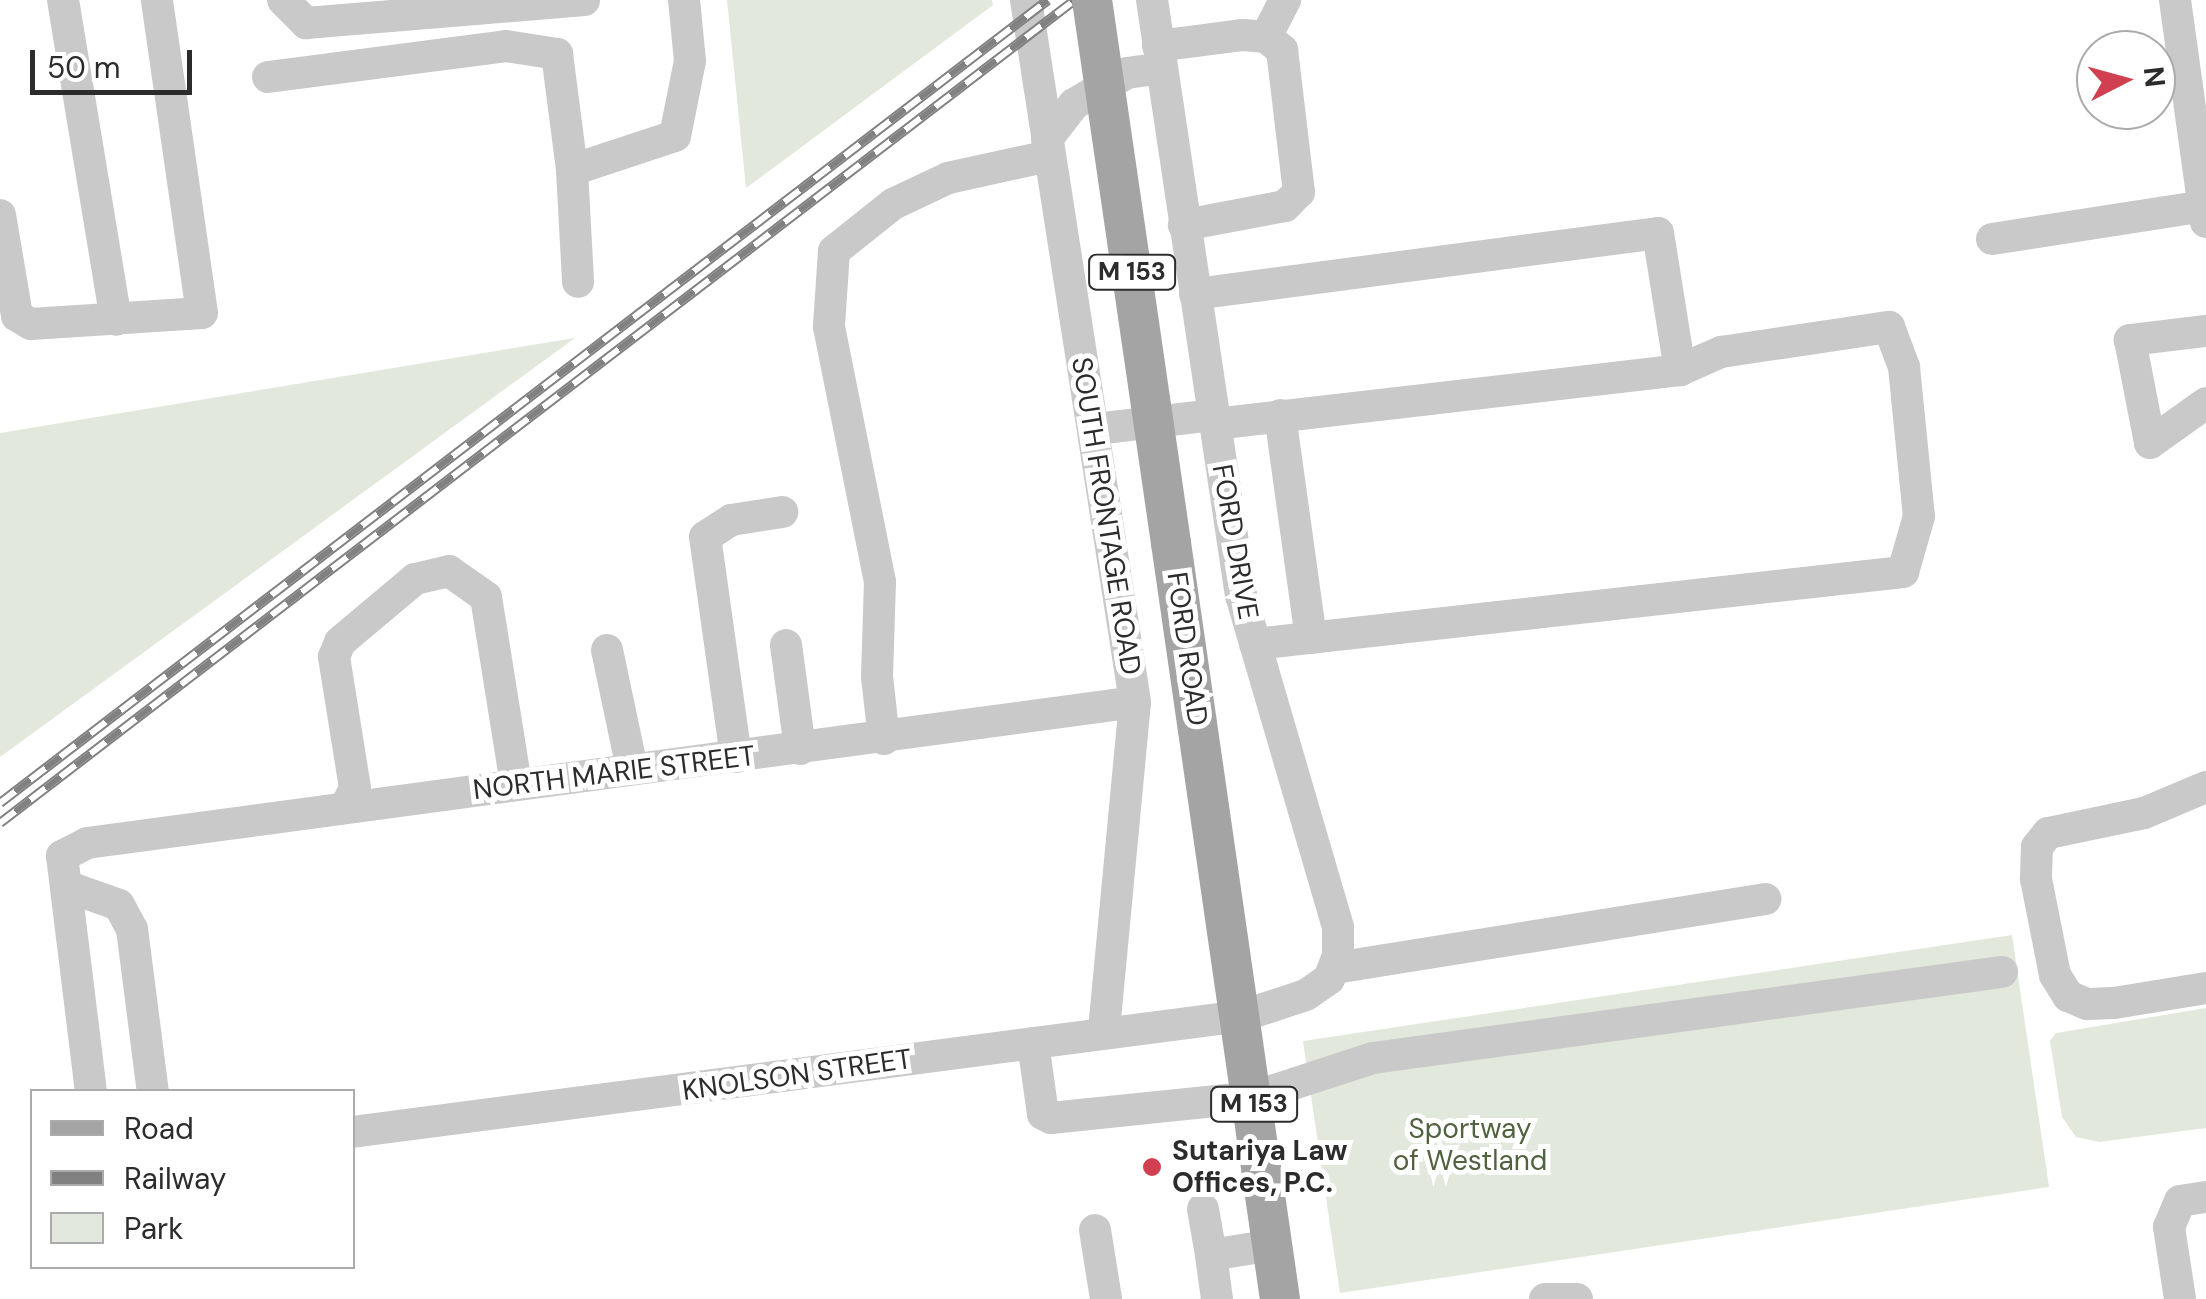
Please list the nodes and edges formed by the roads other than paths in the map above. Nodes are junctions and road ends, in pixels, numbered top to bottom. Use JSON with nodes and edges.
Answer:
{"nodes":[{"id":1,"x":64,"y":0,"type":"edge"},
{"id":2,"x":157,"y":0,"type":"edge"},
{"id":3,"x":282,"y":0,"type":"edge"},
{"id":4,"x":584,"y":0,"type":"edge"},
{"id":5,"x":684,"y":0,"type":"edge"},
{"id":6,"x":1026,"y":0,"type":"edge"},
{"id":7,"x":1092,"y":0,"type":"edge"},
{"id":8,"x":1152,"y":0,"type":"edge"},
{"id":9,"x":1286,"y":0,"type":"edge"},
{"id":10,"x":2174,"y":0,"type":"edge"},
{"id":11,"x":1266,"y":37,"type":"junction"},
{"id":12,"x":1160,"y":57,"type":"junction"},
{"id":13,"x":268,"y":77,"type":"dead end"},
{"id":14,"x":1048,"y":147,"type":"junction"},
{"id":15,"x":2201,"y":151,"type":"edge"},
{"id":16,"x":572,"y":170,"type":"junction"},
{"id":17,"x":2205,"y":214,"type":"edge"},
{"id":18,"x":0,"y":216,"type":"edge"},
{"id":19,"x":1184,"y":225,"type":"junction"},
{"id":20,"x":1992,"y":239,"type":"dead end"},
{"id":21,"x":578,"y":282,"type":"dead end"},
{"id":22,"x":1194,"y":294,"type":"junction"},
{"id":23,"x":116,"y":320,"type":"junction"},
{"id":24,"x":2206,"y":330,"type":"edge"},
{"id":25,"x":1680,"y":370,"type":"junction"},
{"id":26,"x":2206,"y":403,"type":"edge"},
{"id":27,"x":1280,"y":415,"type":"junction"},
{"id":28,"x":1214,"y":419,"type":"junction"},
{"id":29,"x":1096,"y":429,"type":"junction"},
{"id":30,"x":782,"y":512,"type":"dead end"},
{"id":31,"x":1310,"y":638,"type":"junction"},
{"id":32,"x":1255,"y":644,"type":"junction"},
{"id":33,"x":786,"y":645,"type":"dead end"},
{"id":34,"x":607,"y":650,"type":"dead end"},
{"id":35,"x":1136,"y":702,"type":"junction"},
{"id":36,"x":884,"y":739,"type":"junction"},
{"id":37,"x":800,"y":749,"type":"junction"},
{"id":38,"x":736,"y":757,"type":"junction"},
{"id":39,"x":632,"y":769,"type":"junction"},
{"id":40,"x":516,"y":785,"type":"junction"},
{"id":41,"x":2206,"y":787,"type":"edge"},
{"id":42,"x":345,"y":808,"type":"junction"},
{"id":43,"x":66,"y":886,"type":"junction"},
{"id":44,"x":1766,"y":900,"type":"dead end"},
{"id":45,"x":1335,"y":968,"type":"junction"},
{"id":46,"x":2002,"y":972,"type":"dead end"},
{"id":47,"x":2206,"y":988,"type":"edge"},
{"id":48,"x":1242,"y":1016,"type":"junction"},
{"id":49,"x":1104,"y":1034,"type":"junction"},
{"id":50,"x":1033,"y":1043,"type":"junction"},
{"id":51,"x":91,"y":1089,"type":"edge"},
{"id":52,"x":153,"y":1089,"type":"edge"},
{"id":53,"x":1253,"y":1097,"type":"junction"},
{"id":54,"x":355,"y":1132,"type":"edge"},
{"id":55,"x":2206,"y":1197,"type":"edge"},
{"id":56,"x":1203,"y":1209,"type":"dead end"},
{"id":57,"x":1095,"y":1230,"type":"dead end"},
{"id":58,"x":1272,"y":1246,"type":"junction"},
{"id":59,"x":1210,"y":1255,"type":"junction"},
{"id":60,"x":1106,"y":1299,"type":"edge"},
{"id":61,"x":1217,"y":1299,"type":"edge"},
{"id":62,"x":1280,"y":1299,"type":"edge"},
{"id":63,"x":1545,"y":1299,"type":"edge"},
{"id":64,"x":1576,"y":1299,"type":"edge"},
{"id":65,"x":2180,"y":1299,"type":"edge"}],
"edges":[{"from":1,"to":23,"type":"street"},
{"from":2,"to":23,"type":"street"},
{"from":3,"to":4,"type":"street"},
{"from":5,"to":16,"type":"street"},
{"from":6,"to":14,"type":"street","name":"SOUTH FRONTAGE ROAD"},
{"from":7,"to":48,"type":"main road","name":"FORD ROAD","number":"M 153","bridge":true},
{"from":8,"to":12,"type":"street","name":"FORD DRIVE"},
{"from":9,"to":11,"type":"street"},
{"from":10,"to":15,"type":"street"},
{"from":11,"to":12,"type":"street"},
{"from":11,"to":19,"type":"street"},
{"from":12,"to":14,"type":"street"},
{"from":12,"to":19,"type":"street","name":"FORD DRIVE"},
{"from":13,"to":16,"type":"street"},
{"from":14,"to":29,"type":"street","name":"SOUTH FRONTAGE ROAD"},
{"from":14,"to":36,"type":"street"},
{"from":15,"to":17,"type":"street"},
{"from":16,"to":21,"type":"street"},
{"from":17,"to":20,"type":"street"},
{"from":18,"to":23,"type":"street"},
{"from":19,"to":22,"type":"street","name":"FORD DRIVE"},
{"from":22,"to":25,"type":"street"},
{"from":22,"to":28,"type":"street","name":"FORD DRIVE"},
{"from":24,"to":26,"type":"street"},
{"from":25,"to":27,"type":"street"},
{"from":25,"to":31,"type":"street"},
{"from":27,"to":28,"type":"street"},
{"from":27,"to":31,"type":"street"},
{"from":28,"to":29,"type":"street"},
{"from":28,"to":32,"type":"street","name":"FORD DRIVE"},
{"from":29,"to":35,"type":"street","name":"SOUTH FRONTAGE ROAD"},
{"from":30,"to":38,"type":"street"},
{"from":31,"to":32,"type":"street"},
{"from":32,"to":45,"type":"street","name":"FORD DRIVE"},
{"from":33,"to":37,"type":"street"},
{"from":34,"to":39,"type":"street"},
{"from":35,"to":36,"type":"street","name":"NORTH MARIE STREET"},
{"from":35,"to":49,"type":"street","name":"SOUTH FRONTAGE ROAD"},
{"from":36,"to":37,"type":"street","name":"NORTH MARIE STREET"},
{"from":37,"to":38,"type":"street","name":"NORTH MARIE STREET"},
{"from":38,"to":39,"type":"street","name":"NORTH MARIE STREET"},
{"from":39,"to":40,"type":"street","name":"NORTH MARIE STREET"},
{"from":40,"to":42,"type":"street","name":"NORTH MARIE STREET"},
{"from":40,"to":42,"type":"street"},
{"from":41,"to":47,"type":"street"},
{"from":42,"to":43,"type":"street","name":"NORTH MARIE STREET"},
{"from":43,"to":51,"type":"street"},
{"from":43,"to":52,"type":"street"},
{"from":44,"to":45,"type":"street"},
{"from":45,"to":48,"type":"street"},
{"from":46,"to":53,"type":"street"},
{"from":48,"to":49,"type":"street","name":"KNOLSON STREET"},
{"from":48,"to":53,"type":"main road","name":"FORD ROAD","number":"M 153"},
{"from":49,"to":50,"type":"street","name":"KNOLSON STREET"},
{"from":50,"to":53,"type":"street"},
{"from":50,"to":54,"type":"street","name":"KNOLSON STREET"},
{"from":53,"to":58,"type":"main road","name":"FORD ROAD","number":"M 153"},
{"from":55,"to":65,"type":"street"},
{"from":56,"to":59,"type":"street"},
{"from":57,"to":60,"type":"street"},
{"from":58,"to":59,"type":"street"},
{"from":58,"to":62,"type":"main road","name":"FORD ROAD","number":"M 153"},
{"from":59,"to":61,"type":"street"},
{"from":63,"to":64,"type":"street"}]}
